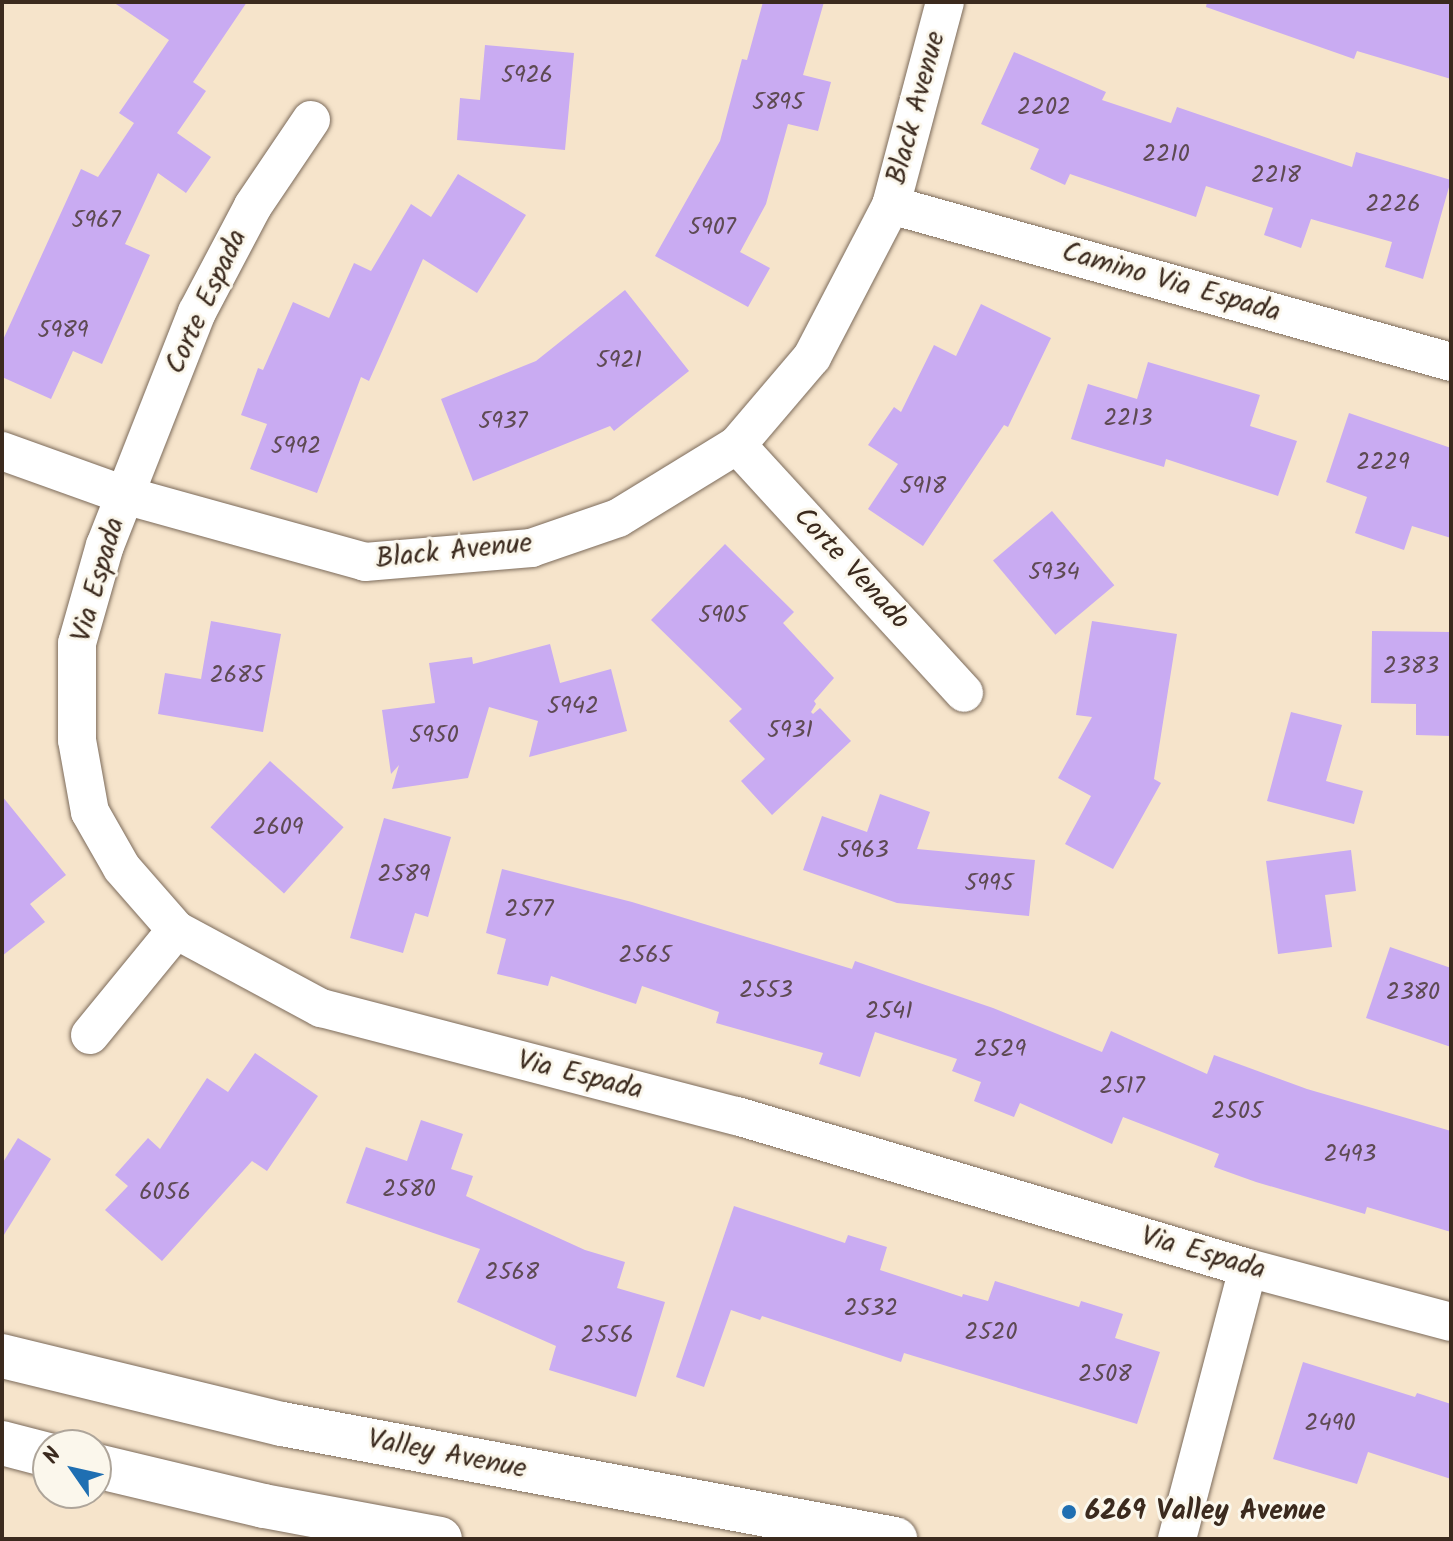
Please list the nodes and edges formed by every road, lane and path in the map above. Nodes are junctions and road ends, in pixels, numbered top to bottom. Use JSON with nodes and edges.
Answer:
{"nodes":[{"id":1,"x":945,"y":2,"type":"edge"},
{"id":2,"x":311,"y":120,"type":"dead end"},
{"id":3,"x":891,"y":205,"type":"junction"},
{"id":4,"x":1451,"y":362,"type":"edge"},
{"id":5,"x":737,"y":445,"type":"junction"},
{"id":6,"x":2,"y":451,"type":"edge"},
{"id":7,"x":124,"y":495,"type":"junction"},
{"id":8,"x":964,"y":693,"type":"dead end"},
{"id":9,"x":176,"y":930,"type":"junction"},
{"id":10,"x":90,"y":1035,"type":"dead end"},
{"id":11,"x":1248,"y":1268,"type":"junction"},
{"id":12,"x":1451,"y":1322,"type":"edge"},
{"id":13,"x":2,"y":1356,"type":"edge"},
{"id":14,"x":2,"y":1443,"type":"edge"},
{"id":15,"x":32,"y":1451,"type":"edge"},
{"id":16,"x":112,"y":1470,"type":"edge"},
{"id":17,"x":440,"y":1539,"type":"edge"},
{"id":18,"x":895,"y":1539,"type":"edge"},
{"id":19,"x":1177,"y":1539,"type":"edge"}],
"edges":[{"from":1,"to":3,"type":"street","name":"Black Avenue"},
{"from":2,"to":7,"type":"street","name":"Corte Espada"},
{"from":3,"to":4,"type":"street","name":"Camino Via Espada"},
{"from":3,"to":5,"type":"street","name":"Black Avenue"},
{"from":5,"to":7,"type":"street","name":"Black Avenue"},
{"from":5,"to":8,"type":"street","name":"Corte Venado"},
{"from":6,"to":7,"type":"street","name":"Black Avenue"},
{"from":7,"to":9,"type":"street","name":"Via Espada"},
{"from":9,"to":10,"type":"street"},
{"from":9,"to":11,"type":"street","name":"Via Espada"},
{"from":11,"to":12,"type":"street","name":"Via Espada"},
{"from":11,"to":19,"type":"street"},
{"from":13,"to":18,"type":"main road","name":"Valley Avenue"},
{"from":14,"to":15,"type":"main road"},
{"from":16,"to":17,"type":"main road"}]}
